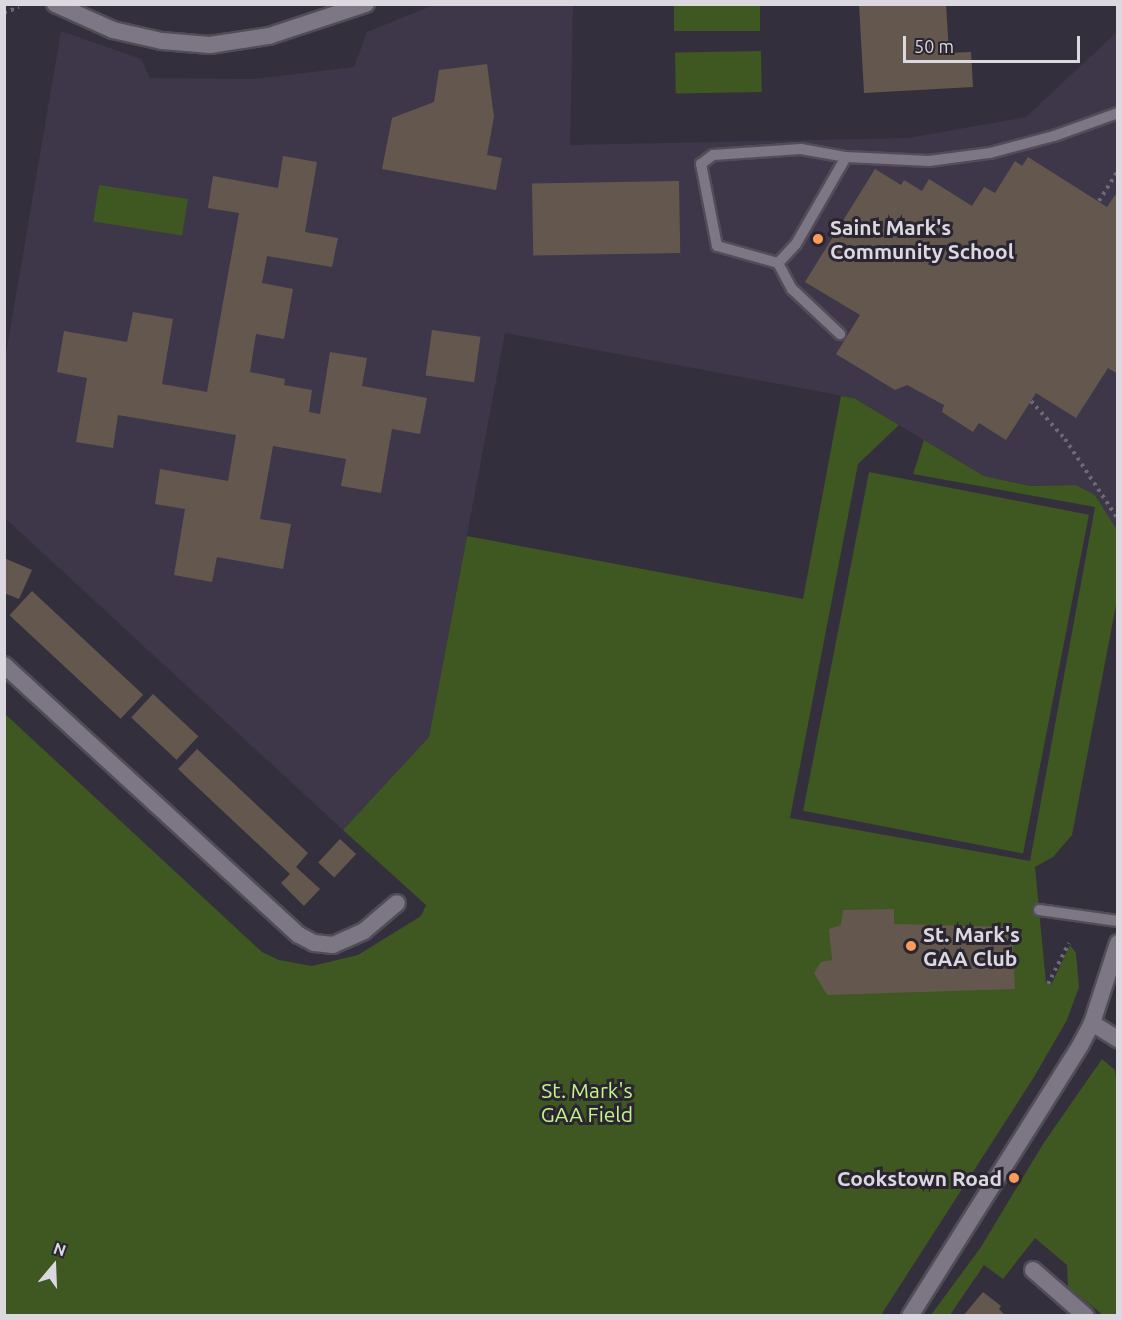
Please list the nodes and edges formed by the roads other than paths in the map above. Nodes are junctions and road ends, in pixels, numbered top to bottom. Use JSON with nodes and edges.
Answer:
{"nodes":[{"id":1,"x":55,"y":4,"type":"edge"},
{"id":2,"x":366,"y":4,"type":"edge"},
{"id":3,"x":1118,"y":113,"type":"edge"},
{"id":4,"x":846,"y":157,"type":"junction"},
{"id":5,"x":778,"y":263,"type":"junction"},
{"id":6,"x":840,"y":334,"type":"dead end"},
{"id":7,"x":4,"y":665,"type":"edge"},
{"id":8,"x":397,"y":903,"type":"dead end"},
{"id":9,"x":1039,"y":910,"type":"dead end"},
{"id":10,"x":1118,"y":921,"type":"edge"},
{"id":11,"x":1118,"y":943,"type":"edge"},
{"id":12,"x":1092,"y":1023,"type":"junction"},
{"id":13,"x":1118,"y":1039,"type":"edge"},
{"id":14,"x":1034,"y":1270,"type":"dead end"},
{"id":15,"x":910,"y":1316,"type":"edge"},
{"id":16,"x":1086,"y":1316,"type":"edge"}],
"edges":[{"from":1,"to":2,"type":"street"},
{"from":3,"to":4,"type":"lane"},
{"from":4,"to":5,"type":"lane"},
{"from":4,"to":5,"type":"lane"},
{"from":5,"to":6,"type":"lane"},
{"from":7,"to":8,"type":"street"},
{"from":9,"to":10,"type":"lane"},
{"from":11,"to":12,"type":"street"},
{"from":12,"to":13,"type":"street"},
{"from":12,"to":15,"type":"street"},
{"from":14,"to":16,"type":"street"}]}
